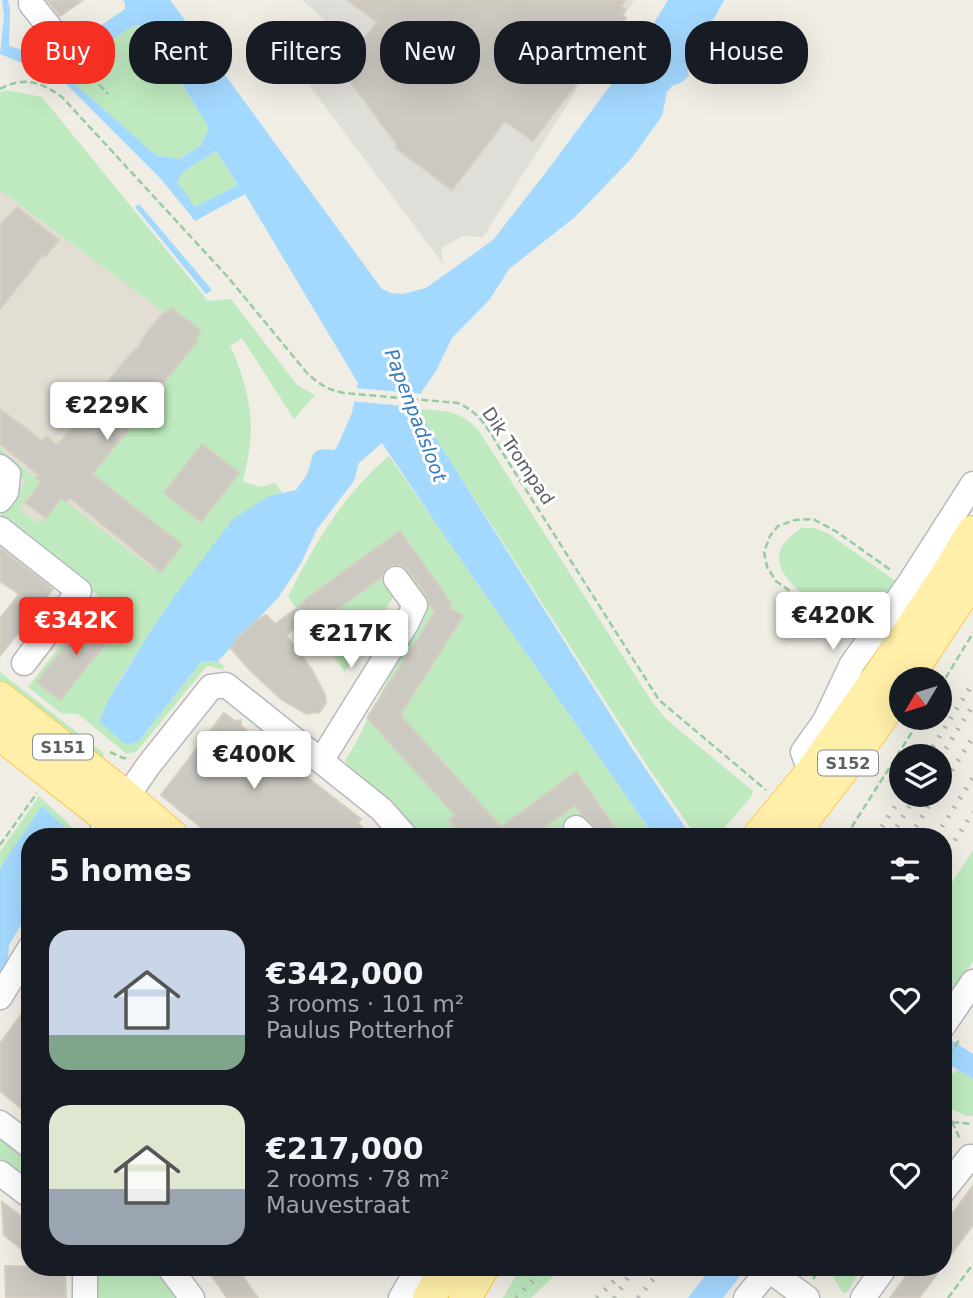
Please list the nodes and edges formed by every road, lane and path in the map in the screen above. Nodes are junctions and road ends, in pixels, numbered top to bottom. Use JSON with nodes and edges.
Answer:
{"nodes":[{"id":1,"x":31,"y":0,"type":"edge"},
{"id":2,"x":45,"y":21,"type":"edge"},
{"id":3,"x":99,"y":84,"type":"edge"},
{"id":4,"x":0,"y":89,"type":"edge"},
{"id":5,"x":108,"y":94,"type":"dead end"},
{"id":6,"x":0,"y":467,"type":"edge"},
{"id":7,"x":973,"y":484,"type":"edge"},
{"id":8,"x":0,"y":500,"type":"edge"},
{"id":9,"x":0,"y":529,"type":"edge"},
{"id":10,"x":973,"y":532,"type":"edge"},
{"id":11,"x":973,"y":578,"type":"edge"},
{"id":12,"x":396,"y":579,"type":"dead end"},
{"id":13,"x":909,"y":583,"type":"junction"},
{"id":14,"x":973,"y":633,"type":"edge"},
{"id":15,"x":855,"y":638,"type":"dead end"},
{"id":16,"x":24,"y":663,"type":"dead end"},
{"id":17,"x":914,"y":667,"type":"edge"},
{"id":18,"x":952,"y":667,"type":"edge"},
{"id":19,"x":0,"y":698,"type":"edge"},
{"id":20,"x":889,"y":705,"type":"edge"},
{"id":21,"x":913,"y":730,"type":"edge"},
{"id":22,"x":0,"y":734,"type":"edge"},
{"id":23,"x":321,"y":761,"type":"junction"},
{"id":24,"x":811,"y":773,"type":"junction"},
{"id":25,"x":41,"y":787,"type":"dead end"},
{"id":26,"x":767,"y":790,"type":"dead end"},
{"id":27,"x":117,"y":823,"type":"edge"},
{"id":28,"x":138,"y":828,"type":"edge"},
{"id":29,"x":398,"y":828,"type":"edge"},
{"id":30,"x":766,"y":828,"type":"edge"},
{"id":31,"x":797,"y":828,"type":"edge"},
{"id":32,"x":851,"y":828,"type":"edge"},
{"id":33,"x":0,"y":845,"type":"edge"},
{"id":34,"x":21,"y":964,"type":"edge"},
{"id":35,"x":973,"y":982,"type":"edge"},
{"id":36,"x":0,"y":997,"type":"edge"},
{"id":37,"x":952,"y":1025,"type":"edge"},
{"id":38,"x":952,"y":1122,"type":"edge"},
{"id":39,"x":0,"y":1123,"type":"edge"},
{"id":40,"x":973,"y":1124,"type":"edge"},
{"id":41,"x":21,"y":1139,"type":"edge"},
{"id":42,"x":970,"y":1157,"type":"dead end"},
{"id":43,"x":0,"y":1173,"type":"edge"},
{"id":44,"x":952,"y":1180,"type":"edge"},
{"id":45,"x":21,"y":1189,"type":"edge"},
{"id":46,"x":973,"y":1264,"type":"edge"},
{"id":47,"x":85,"y":1276,"type":"edge"},
{"id":48,"x":176,"y":1276,"type":"edge"},
{"id":49,"x":414,"y":1276,"type":"edge"},
{"id":50,"x":442,"y":1276,"type":"edge"},
{"id":51,"x":477,"y":1276,"type":"edge"},
{"id":52,"x":771,"y":1276,"type":"edge"},
{"id":53,"x":775,"y":1276,"type":"edge"},
{"id":54,"x":784,"y":1276,"type":"edge"},
{"id":55,"x":879,"y":1276,"type":"edge"},
{"id":56,"x":85,"y":1298,"type":"edge"},
{"id":57,"x":192,"y":1298,"type":"edge"},
{"id":58,"x":401,"y":1298,"type":"edge"},
{"id":59,"x":429,"y":1298,"type":"edge"},
{"id":60,"x":465,"y":1298,"type":"edge"},
{"id":61,"x":746,"y":1298,"type":"edge"},
{"id":62,"x":765,"y":1298,"type":"edge"},
{"id":63,"x":807,"y":1298,"type":"edge"},
{"id":64,"x":863,"y":1298,"type":"edge"},
{"id":65,"x":948,"y":1298,"type":"edge"}],
"edges":[{"from":1,"to":2,"type":"street"},
{"from":3,"to":5,"type":"path"},
{"from":4,"to":26,"type":"path","name":"Dik Trompad"},
{"from":6,"to":8,"type":"street"},
{"from":7,"to":13,"type":"street"},
{"from":9,"to":16,"type":"street"},
{"from":10,"to":24,"type":"main road","number":"S152"},
{"from":11,"to":17,"type":"main road"},
{"from":12,"to":23,"type":"street"},
{"from":13,"to":15,"type":"path"},
{"from":13,"to":24,"type":"street"},
{"from":14,"to":18,"type":"path"},
{"from":19,"to":27,"type":"main road","number":"S151"},
{"from":20,"to":31,"type":"main road","number":"S152"},
{"from":21,"to":32,"type":"path"},
{"from":22,"to":27,"type":"main road","number":"S151"},
{"from":23,"to":27,"type":"street"},
{"from":23,"to":29,"type":"street"},
{"from":24,"to":30,"type":"main road","number":"S152"},
{"from":25,"to":33,"type":"path"},
{"from":27,"to":28,"type":"main road","number":"S151"},
{"from":34,"to":36,"type":"street"},
{"from":35,"to":37,"type":"street"},
{"from":38,"to":40,"type":"path"},
{"from":39,"to":41,"type":"street"},
{"from":42,"to":44,"type":"street"},
{"from":43,"to":45,"type":"street"},
{"from":46,"to":65,"type":"path"},
{"from":47,"to":56,"type":"street"},
{"from":48,"to":57,"type":"street"},
{"from":49,"to":58,"type":"street"},
{"from":50,"to":59,"type":"main road"},
{"from":51,"to":60,"type":"main road"},
{"from":52,"to":61,"type":"street"},
{"from":53,"to":62,"type":"street"},
{"from":54,"to":63,"type":"street"},
{"from":55,"to":64,"type":"street"}]}
